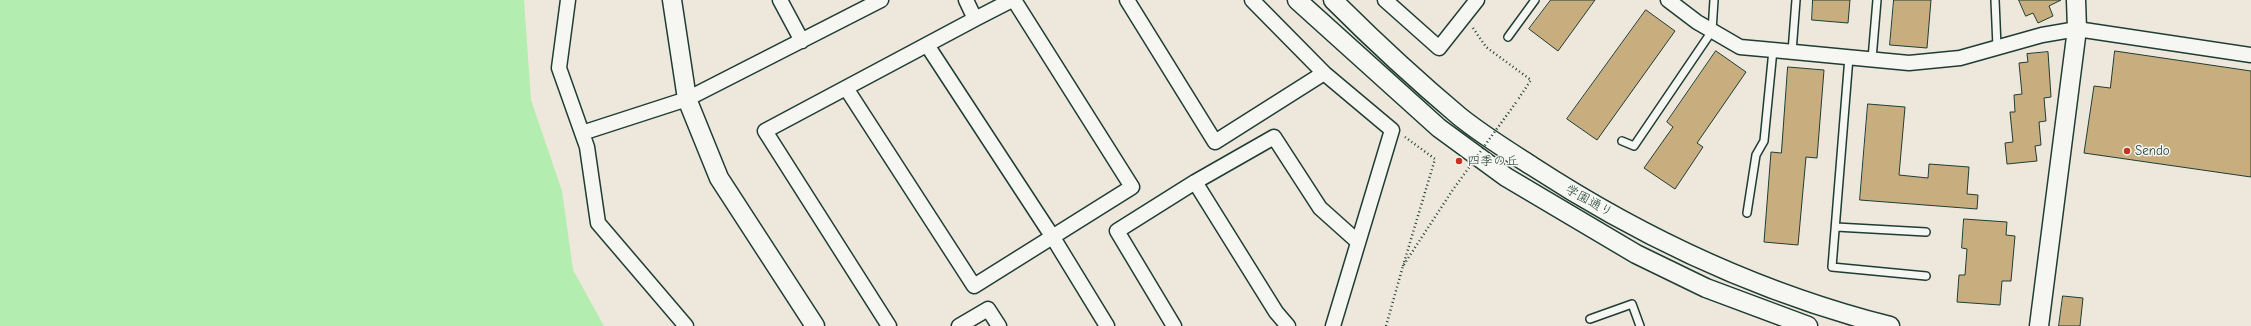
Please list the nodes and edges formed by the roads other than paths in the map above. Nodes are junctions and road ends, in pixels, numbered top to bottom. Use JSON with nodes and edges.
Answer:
{"nodes":[{"id":1,"x":568,"y":0,"type":"edge"},
{"id":2,"x":672,"y":0,"type":"edge"},
{"id":3,"x":780,"y":0,"type":"edge"},
{"id":4,"x":882,"y":0,"type":"edge"},
{"id":5,"x":966,"y":0,"type":"edge"},
{"id":6,"x":1013,"y":0,"type":"edge"},
{"id":7,"x":1127,"y":0,"type":"edge"},
{"id":8,"x":1252,"y":0,"type":"edge"},
{"id":9,"x":1296,"y":0,"type":"edge"},
{"id":10,"x":1333,"y":0,"type":"edge"},
{"id":11,"x":1385,"y":0,"type":"edge"},
{"id":12,"x":1477,"y":0,"type":"edge"},
{"id":13,"x":1535,"y":0,"type":"edge"},
{"id":14,"x":1668,"y":0,"type":"edge"},
{"id":15,"x":1714,"y":0,"type":"edge"},
{"id":16,"x":1796,"y":0,"type":"edge"},
{"id":17,"x":1877,"y":0,"type":"edge"},
{"id":18,"x":1995,"y":0,"type":"edge"},
{"id":19,"x":2076,"y":0,"type":"edge"},
{"id":20,"x":975,"y":19,"type":"junction"},
{"id":21,"x":2077,"y":29,"type":"junction"},
{"id":22,"x":1712,"y":30,"type":"junction"},
{"id":23,"x":1508,"y":37,"type":"dead end"},
{"id":24,"x":802,"y":41,"type":"junction"},
{"id":25,"x":927,"y":45,"type":"junction"},
{"id":26,"x":1997,"y":47,"type":"junction"},
{"id":27,"x":1773,"y":50,"type":"junction"},
{"id":28,"x":1792,"y":52,"type":"junction"},
{"id":29,"x":2251,"y":55,"type":"edge"},
{"id":30,"x":1849,"y":57,"type":"junction"},
{"id":31,"x":1872,"y":59,"type":"junction"},
{"id":32,"x":1324,"y":73,"type":"junction"},
{"id":33,"x":846,"y":88,"type":"junction"},
{"id":34,"x":687,"y":99,"type":"junction"},
{"id":35,"x":582,"y":133,"type":"junction"},
{"id":36,"x":1622,"y":141,"type":"dead end"},
{"id":37,"x":1195,"y":182,"type":"junction"},
{"id":38,"x":1747,"y":213,"type":"dead end"},
{"id":39,"x":1836,"y":227,"type":"junction"},
{"id":40,"x":1926,"y":232,"type":"dead end"},
{"id":41,"x":1052,"y":236,"type":"junction"},
{"id":42,"x":1358,"y":242,"type":"junction"},
{"id":43,"x":1926,"y":276,"type":"dead end"},
{"id":44,"x":1590,"y":319,"type":"dead end"},
{"id":45,"x":686,"y":326,"type":"edge"},
{"id":46,"x":815,"y":326,"type":"edge"},
{"id":47,"x":889,"y":326,"type":"edge"},
{"id":48,"x":959,"y":326,"type":"edge"},
{"id":49,"x":999,"y":326,"type":"edge"},
{"id":50,"x":1107,"y":326,"type":"edge"},
{"id":51,"x":1174,"y":326,"type":"edge"},
{"id":52,"x":1288,"y":326,"type":"edge"},
{"id":53,"x":1333,"y":326,"type":"edge"},
{"id":54,"x":1640,"y":326,"type":"edge"},
{"id":55,"x":1808,"y":326,"type":"edge"},
{"id":56,"x":1890,"y":326,"type":"edge"},
{"id":57,"x":2039,"y":326,"type":"edge"}],
"edges":[{"from":1,"to":35,"type":"street"},
{"from":2,"to":34,"type":"street"},
{"from":3,"to":24,"type":"street"},
{"from":4,"to":24,"type":"street"},
{"from":5,"to":20,"type":"street"},
{"from":6,"to":20,"type":"street"},
{"from":6,"to":41,"type":"street"},
{"from":7,"to":32,"type":"street"},
{"from":8,"to":32,"type":"street"},
{"from":9,"to":55,"type":"street","name":"学園通り"},
{"from":10,"to":56,"type":"street","name":"学園通り"},
{"from":11,"to":12,"type":"street"},
{"from":13,"to":23,"type":"lane"},
{"from":14,"to":22,"type":"street"},
{"from":15,"to":22,"type":"lane"},
{"from":16,"to":28,"type":"lane"},
{"from":17,"to":31,"type":"lane"},
{"from":18,"to":26,"type":"lane"},
{"from":19,"to":21,"type":"street"},
{"from":20,"to":25,"type":"street"},
{"from":21,"to":26,"type":"street"},
{"from":21,"to":29,"type":"street"},
{"from":21,"to":57,"type":"street"},
{"from":22,"to":27,"type":"street"},
{"from":22,"to":36,"type":"lane"},
{"from":24,"to":34,"type":"street"},
{"from":25,"to":33,"type":"street"},
{"from":25,"to":41,"type":"street"},
{"from":26,"to":31,"type":"street"},
{"from":27,"to":28,"type":"street"},
{"from":27,"to":38,"type":"lane"},
{"from":28,"to":30,"type":"street"},
{"from":30,"to":31,"type":"street"},
{"from":30,"to":39,"type":"lane"},
{"from":32,"to":42,"type":"street"},
{"from":33,"to":41,"type":"street"},
{"from":33,"to":47,"type":"street"},
{"from":34,"to":35,"type":"street"},
{"from":34,"to":46,"type":"street"},
{"from":35,"to":45,"type":"street"},
{"from":37,"to":42,"type":"street"},
{"from":37,"to":51,"type":"street"},
{"from":37,"to":52,"type":"street"},
{"from":39,"to":40,"type":"lane"},
{"from":39,"to":43,"type":"lane"},
{"from":41,"to":50,"type":"street"},
{"from":42,"to":53,"type":"street"},
{"from":44,"to":54,"type":"lane"},
{"from":48,"to":49,"type":"street"}]}
